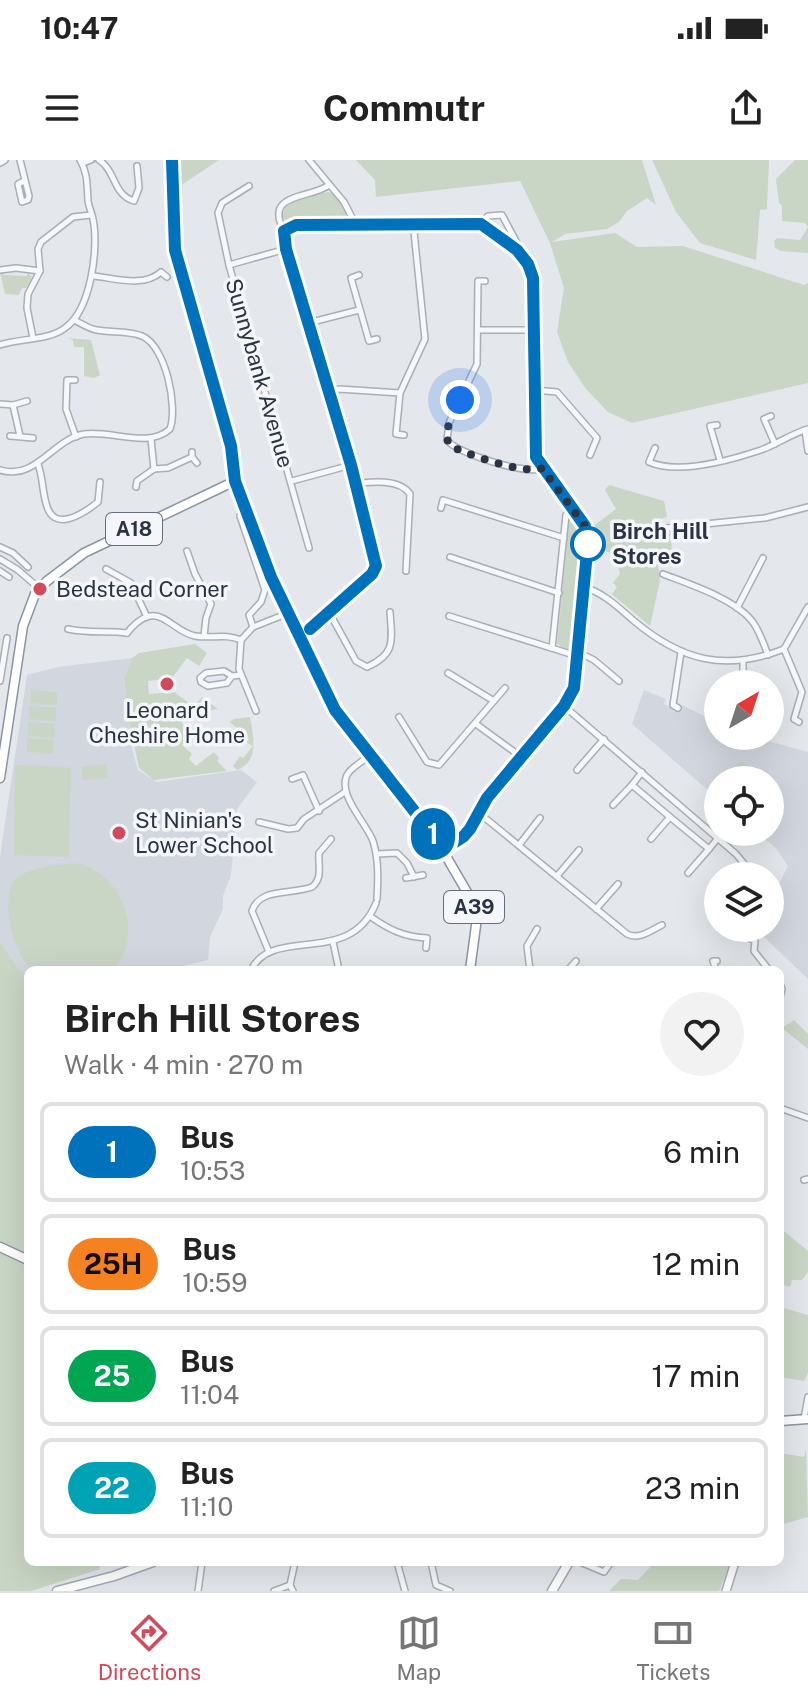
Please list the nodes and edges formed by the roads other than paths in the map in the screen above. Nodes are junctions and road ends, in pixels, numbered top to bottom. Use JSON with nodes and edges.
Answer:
{"nodes":[{"id":1,"x":5,"y":160,"type":"edge"},
{"id":2,"x":20,"y":160,"type":"edge"},
{"id":3,"x":91,"y":160,"type":"edge"},
{"id":4,"x":99,"y":160,"type":"edge"},
{"id":5,"x":172,"y":160,"type":"edge"},
{"id":6,"x":309,"y":160,"type":"edge"},
{"id":7,"x":82,"y":161,"type":"edge"},
{"id":8,"x":0,"y":163,"type":"edge"},
{"id":9,"x":137,"y":166,"type":"dead end"},
{"id":10,"x":24,"y":181,"type":"dead end"},
{"id":11,"x":329,"y":185,"type":"junction"},
{"id":12,"x":249,"y":186,"type":"dead end"},
{"id":13,"x":134,"y":201,"type":"junction"},
{"id":14,"x":134,"y":208,"type":"dead end"},
{"id":15,"x":92,"y":215,"type":"junction"},
{"id":16,"x":413,"y":222,"type":"junction"},
{"id":17,"x":481,"y":224,"type":"junction"},
{"id":18,"x":356,"y":225,"type":"junction"},
{"id":19,"x":284,"y":231,"type":"junction"},
{"id":20,"x":286,"y":249,"type":"junction"},
{"id":21,"x":517,"y":250,"type":"junction"},
{"id":22,"x":159,"y":263,"type":"dead end"},
{"id":23,"x":229,"y":265,"type":"junction"},
{"id":24,"x":0,"y":270,"type":"edge"},
{"id":25,"x":40,"y":271,"type":"junction"},
{"id":26,"x":161,"y":272,"type":"junction"},
{"id":27,"x":359,"y":275,"type":"dead end"},
{"id":28,"x":93,"y":276,"type":"junction"},
{"id":29,"x":167,"y":277,"type":"dead end"},
{"id":30,"x":351,"y":278,"type":"junction"},
{"id":31,"x":342,"y":280,"type":"dead end"},
{"id":32,"x":470,"y":281,"type":"dead end"},
{"id":33,"x":359,"y":310,"type":"junction"},
{"id":34,"x":74,"y":320,"type":"junction"},
{"id":35,"x":308,"y":323,"type":"junction"},
{"id":36,"x":479,"y":330,"type":"junction"},
{"id":37,"x":534,"y":330,"type":"junction"},
{"id":38,"x":33,"y":338,"type":"junction"},
{"id":39,"x":377,"y":339,"type":"dead end"},
{"id":40,"x":369,"y":341,"type":"junction"},
{"id":41,"x":0,"y":343,"type":"edge"},
{"id":42,"x":361,"y":344,"type":"dead end"},
{"id":43,"x":75,"y":380,"type":"dead end"},
{"id":44,"x":534,"y":390,"type":"junction"},
{"id":45,"x":329,"y":391,"type":"junction"},
{"id":46,"x":400,"y":393,"type":"junction"},
{"id":47,"x":27,"y":401,"type":"dead end"},
{"id":48,"x":0,"y":404,"type":"edge"},
{"id":49,"x":13,"y":405,"type":"junction"},
{"id":50,"x":771,"y":416,"type":"dead end"},
{"id":51,"x":711,"y":426,"type":"dead end"},
{"id":52,"x":599,"y":430,"type":"dead end"},
{"id":53,"x":807,"y":430,"type":"edge"},
{"id":54,"x":388,"y":433,"type":"dead end"},
{"id":55,"x":396,"y":434,"type":"junction"},
{"id":56,"x":404,"y":435,"type":"dead end"},
{"id":57,"x":10,"y":436,"type":"dead end"},
{"id":58,"x":20,"y":436,"type":"junction"},
{"id":59,"x":76,"y":437,"type":"junction"},
{"id":60,"x":33,"y":438,"type":"dead end"},
{"id":61,"x":597,"y":438,"type":"junction"},
{"id":62,"x":151,"y":439,"type":"junction"},
{"id":63,"x":775,"y":444,"type":"junction"},
{"id":64,"x":655,"y":448,"type":"dead end"},
{"id":65,"x":806,"y":453,"type":"edge"},
{"id":66,"x":590,"y":455,"type":"dead end"},
{"id":67,"x":720,"y":460,"type":"junction"},
{"id":68,"x":197,"y":463,"type":"dead end"},
{"id":69,"x":38,"y":464,"type":"junction"},
{"id":70,"x":351,"y":465,"type":"junction"},
{"id":71,"x":542,"y":468,"type":"junction"},
{"id":72,"x":154,"y":469,"type":"junction"},
{"id":73,"x":0,"y":470,"type":"edge"},
{"id":74,"x":235,"y":481,"type":"junction"},
{"id":75,"x":292,"y":481,"type":"junction"},
{"id":76,"x":100,"y":482,"type":"dead end"},
{"id":77,"x":136,"y":482,"type":"dead end"},
{"id":78,"x":355,"y":484,"type":"junction"},
{"id":79,"x":446,"y":491,"type":"dead end"},
{"id":80,"x":443,"y":500,"type":"junction"},
{"id":81,"x":572,"y":507,"type":"junction"},
{"id":82,"x":808,"y":507,"type":"edge"},
{"id":83,"x":441,"y":508,"type":"dead end"},
{"id":84,"x":240,"y":516,"type":"dead end"},
{"id":85,"x":243,"y":525,"type":"junction"},
{"id":86,"x":236,"y":527,"type":"dead end"},
{"id":87,"x":666,"y":527,"type":"dead end"},
{"id":88,"x":564,"y":538,"type":"junction"},
{"id":89,"x":0,"y":547,"type":"edge"},
{"id":90,"x":309,"y":548,"type":"dead end"},
{"id":91,"x":187,"y":551,"type":"dead end"},
{"id":92,"x":450,"y":557,"type":"dead end"},
{"id":93,"x":0,"y":559,"type":"edge"},
{"id":94,"x":759,"y":560,"type":"dead end"},
{"id":95,"x":28,"y":567,"type":"dead end"},
{"id":96,"x":106,"y":569,"type":"dead end"},
{"id":97,"x":675,"y":570,"type":"dead end"},
{"id":98,"x":0,"y":571,"type":"edge"},
{"id":99,"x":406,"y":571,"type":"dead end"},
{"id":100,"x":663,"y":574,"type":"dead end"},
{"id":101,"x":9,"y":577,"type":"dead end"},
{"id":102,"x":672,"y":577,"type":"junction"},
{"id":103,"x":583,"y":587,"type":"junction"},
{"id":104,"x":40,"y":589,"type":"junction"},
{"id":105,"x":559,"y":593,"type":"junction"},
{"id":106,"x":808,"y":607,"type":"edge"},
{"id":107,"x":737,"y":608,"type":"junction"},
{"id":108,"x":329,"y":612,"type":"junction"},
{"id":109,"x":390,"y":612,"type":"dead end"},
{"id":110,"x":286,"y":613,"type":"junction"},
{"id":111,"x":449,"y":616,"type":"dead end"},
{"id":112,"x":147,"y":617,"type":"junction"},
{"id":113,"x":253,"y":627,"type":"junction"},
{"id":114,"x":68,"y":629,"type":"dead end"},
{"id":115,"x":204,"y":636,"type":"junction"},
{"id":116,"x":299,"y":638,"type":"junction"},
{"id":117,"x":241,"y":640,"type":"junction"},
{"id":118,"x":8,"y":641,"type":"dead end"},
{"id":119,"x":552,"y":648,"type":"junction"},
{"id":120,"x":784,"y":649,"type":"junction"},
{"id":121,"x":681,"y":652,"type":"junction"},
{"id":122,"x":578,"y":654,"type":"junction"},
{"id":123,"x":768,"y":655,"type":"junction"},
{"id":124,"x":743,"y":661,"type":"junction"},
{"id":125,"x":743,"y":670,"type":"edge"},
{"id":126,"x":448,"y":673,"type":"dead end"},
{"id":127,"x":241,"y":675,"type":"junction"},
{"id":128,"x":232,"y":676,"type":"junction"},
{"id":129,"x":0,"y":681,"type":"edge"},
{"id":130,"x":619,"y":681,"type":"dead end"},
{"id":131,"x":505,"y":688,"type":"dead end"},
{"id":132,"x":494,"y":701,"type":"junction"},
{"id":133,"x":666,"y":701,"type":"dead end"},
{"id":134,"x":564,"y":706,"type":"junction"},
{"id":135,"x":256,"y":711,"type":"dead end"},
{"id":136,"x":399,"y":717,"type":"dead end"},
{"id":137,"x":794,"y":719,"type":"dead end"},
{"id":138,"x":476,"y":724,"type":"junction"},
{"id":139,"x":604,"y":739,"type":"junction"},
{"id":140,"x":369,"y":756,"type":"junction"},
{"id":141,"x":520,"y":756,"type":"junction"},
{"id":142,"x":577,"y":770,"type":"dead end"},
{"id":143,"x":642,"y":772,"type":"junction"},
{"id":144,"x":0,"y":778,"type":"edge"},
{"id":145,"x":292,"y":779,"type":"dead end"},
{"id":146,"x":632,"y":785,"type":"junction"},
{"id":147,"x":345,"y":792,"type":"junction"},
{"id":148,"x":613,"y":805,"type":"dead end"},
{"id":149,"x":319,"y":811,"type":"junction"},
{"id":150,"x":479,"y":813,"type":"junction"},
{"id":151,"x":670,"y":817,"type":"junction"},
{"id":152,"x":540,"y":818,"type":"dead end"},
{"id":153,"x":259,"y":822,"type":"dead end"},
{"id":154,"x":704,"y":826,"type":"edge"},
{"id":155,"x":331,"y":839,"type":"dead end"},
{"id":156,"x":651,"y":839,"type":"dead end"},
{"id":157,"x":519,"y":845,"type":"junction"},
{"id":158,"x":711,"y":846,"type":"edge"},
{"id":159,"x":727,"y":846,"type":"edge"},
{"id":160,"x":444,"y":849,"type":"junction"},
{"id":161,"x":709,"y":849,"type":"junction"},
{"id":162,"x":579,"y":850,"type":"dead end"},
{"id":163,"x":377,"y":854,"type":"junction"},
{"id":164,"x":745,"y":862,"type":"edge"},
{"id":165,"x":688,"y":873,"type":"dead end"},
{"id":166,"x":423,"y":875,"type":"dead end"},
{"id":167,"x":557,"y":876,"type":"junction"},
{"id":168,"x":414,"y":877,"type":"junction"},
{"id":169,"x":406,"y":878,"type":"dead end"},
{"id":170,"x":266,"y":884,"type":"dead end"},
{"id":171,"x":618,"y":884,"type":"dead end"},
{"id":172,"x":266,"y":895,"type":"junction"},
{"id":173,"x":596,"y":909,"type":"junction"},
{"id":174,"x":371,"y":917,"type":"junction"},
{"id":175,"x":662,"y":925,"type":"dead end"},
{"id":176,"x":427,"y":928,"type":"dead end"},
{"id":177,"x":537,"y":929,"type":"dead end"},
{"id":178,"x":427,"y":938,"type":"junction"},
{"id":179,"x":333,"y":942,"type":"junction"},
{"id":180,"x":756,"y":942,"type":"edge"},
{"id":181,"x":426,"y":948,"type":"dead end"},
{"id":182,"x":269,"y":952,"type":"junction"},
{"id":183,"x":576,"y":961,"type":"dead end"},
{"id":184,"x":717,"y":961,"type":"dead end"},
{"id":185,"x":254,"y":966,"type":"edge"},
{"id":186,"x":338,"y":966,"type":"edge"},
{"id":187,"x":471,"y":966,"type":"edge"},
{"id":188,"x":530,"y":966,"type":"edge"},
{"id":189,"x":572,"y":966,"type":"edge"},
{"id":190,"x":715,"y":966,"type":"edge"},
{"id":191,"x":766,"y":966,"type":"edge"},
{"id":192,"x":784,"y":1109,"type":"edge"},
{"id":193,"x":808,"y":1118,"type":"edge"},
{"id":194,"x":0,"y":1247,"type":"edge"},
{"id":195,"x":24,"y":1258,"type":"edge"},
{"id":196,"x":808,"y":1397,"type":"edge"},
{"id":197,"x":806,"y":1419,"type":"edge"},
{"id":198,"x":784,"y":1421,"type":"edge"},
{"id":199,"x":142,"y":1566,"type":"edge"},
{"id":200,"x":201,"y":1566,"type":"edge"},
{"id":201,"x":295,"y":1566,"type":"edge"},
{"id":202,"x":398,"y":1566,"type":"edge"},
{"id":203,"x":432,"y":1566,"type":"edge"},
{"id":204,"x":567,"y":1566,"type":"edge"},
{"id":205,"x":590,"y":1566,"type":"edge"},
{"id":206,"x":608,"y":1566,"type":"edge"},
{"id":207,"x":734,"y":1566,"type":"edge"},
{"id":208,"x":292,"y":1588,"type":"edge"},
{"id":209,"x":60,"y":1590,"type":"edge"},
{"id":210,"x":198,"y":1591,"type":"edge"},
{"id":211,"x":274,"y":1591,"type":"edge"},
{"id":212,"x":405,"y":1591,"type":"edge"},
{"id":213,"x":450,"y":1591,"type":"edge"},
{"id":214,"x":552,"y":1591,"type":"edge"},
{"id":215,"x":726,"y":1591,"type":"edge"}],
"edges":[{"from":1,"to":8,"type":"street"},
{"from":2,"to":10,"type":"street"},
{"from":3,"to":7,"type":"street"},
{"from":4,"to":13,"type":"street"},
{"from":5,"to":74,"type":"main road"},
{"from":6,"to":11,"type":"street"},
{"from":7,"to":15,"type":"street"},
{"from":9,"to":13,"type":"street"},
{"from":11,"to":18,"type":"street"},
{"from":11,"to":19,"type":"street"},
{"from":12,"to":23,"type":"street","name":"Sunnybank Avenue"},
{"from":13,"to":14,"type":"street"},
{"from":15,"to":25,"type":"street"},
{"from":15,"to":28,"type":"street"},
{"from":16,"to":17,"type":"street"},
{"from":16,"to":18,"type":"street"},
{"from":16,"to":46,"type":"street"},
{"from":17,"to":21,"type":"street"},
{"from":17,"to":21,"type":"street"},
{"from":18,"to":19,"type":"street"},
{"from":19,"to":20,"type":"street"},
{"from":20,"to":23,"type":"street","name":"Sunnybank Avenue"},
{"from":20,"to":35,"type":"street"},
{"from":21,"to":37,"type":"street"},
{"from":22,"to":26,"type":"street"},
{"from":23,"to":75,"type":"street","name":"Sunnybank Avenue"},
{"from":24,"to":25,"type":"street"},
{"from":25,"to":38,"type":"street"},
{"from":26,"to":28,"type":"street"},
{"from":26,"to":29,"type":"street"},
{"from":27,"to":30,"type":"street"},
{"from":28,"to":34,"type":"street"},
{"from":30,"to":31,"type":"street"},
{"from":30,"to":33,"type":"street"},
{"from":32,"to":36,"type":"street"},
{"from":33,"to":35,"type":"street"},
{"from":33,"to":40,"type":"street"},
{"from":34,"to":38,"type":"street"},
{"from":34,"to":62,"type":"street"},
{"from":35,"to":45,"type":"street"},
{"from":36,"to":37,"type":"street"},
{"from":36,"to":71,"type":"street"},
{"from":37,"to":44,"type":"street"},
{"from":38,"to":41,"type":"street"},
{"from":39,"to":40,"type":"street"},
{"from":40,"to":42,"type":"street"},
{"from":43,"to":59,"type":"street"},
{"from":44,"to":61,"type":"street"},
{"from":44,"to":71,"type":"street"},
{"from":45,"to":46,"type":"street"},
{"from":45,"to":70,"type":"street"},
{"from":46,"to":55,"type":"street"},
{"from":47,"to":49,"type":"street"},
{"from":48,"to":49,"type":"street"},
{"from":49,"to":58,"type":"street"},
{"from":50,"to":63,"type":"street"},
{"from":51,"to":67,"type":"street"},
{"from":52,"to":61,"type":"street"},
{"from":53,"to":63,"type":"street"},
{"from":53,"to":65,"type":"street"},
{"from":54,"to":55,"type":"street"},
{"from":55,"to":56,"type":"street"},
{"from":57,"to":58,"type":"street"},
{"from":58,"to":60,"type":"street"},
{"from":59,"to":62,"type":"street"},
{"from":59,"to":69,"type":"street"},
{"from":61,"to":66,"type":"street"},
{"from":62,"to":72,"type":"street"},
{"from":63,"to":67,"type":"street"},
{"from":64,"to":67,"type":"street"},
{"from":68,"to":72,"type":"street"},
{"from":69,"to":73,"type":"street"},
{"from":69,"to":76,"type":"street"},
{"from":70,"to":75,"type":"street","name":"Sunnybank Avenue"},
{"from":70,"to":78,"type":"street"},
{"from":71,"to":81,"type":"street"},
{"from":72,"to":77,"type":"street"},
{"from":74,"to":104,"type":"main road","number":"A18"},
{"from":74,"to":110,"type":"main road","number":"A39"},
{"from":75,"to":90,"type":"street","name":"Sunnybank Avenue"},
{"from":78,"to":99,"type":"street"},
{"from":78,"to":108,"type":"street"},
{"from":79,"to":80,"type":"street"},
{"from":80,"to":83,"type":"street"},
{"from":80,"to":88,"type":"street"},
{"from":81,"to":88,"type":"street"},
{"from":81,"to":103,"type":"street"},
{"from":82,"to":87,"type":"street"},
{"from":84,"to":85,"type":"street"},
{"from":85,"to":86,"type":"street"},
{"from":85,"to":113,"type":"street"},
{"from":88,"to":105,"type":"street"},
{"from":89,"to":95,"type":"street"},
{"from":91,"to":115,"type":"street"},
{"from":92,"to":105,"type":"street"},
{"from":93,"to":104,"type":"street"},
{"from":94,"to":107,"type":"street"},
{"from":96,"to":112,"type":"street"},
{"from":97,"to":102,"type":"street"},
{"from":98,"to":101,"type":"street"},
{"from":100,"to":102,"type":"street"},
{"from":102,"to":107,"type":"street"},
{"from":103,"to":121,"type":"street"},
{"from":103,"to":122,"type":"street"},
{"from":104,"to":144,"type":"main road","number":"A18"},
{"from":105,"to":119,"type":"street"},
{"from":106,"to":120,"type":"street"},
{"from":107,"to":123,"type":"street"},
{"from":108,"to":109,"type":"street"},
{"from":108,"to":116,"type":"street"},
{"from":110,"to":113,"type":"street"},
{"from":110,"to":116,"type":"main road","number":"A39"},
{"from":111,"to":119,"type":"street"},
{"from":112,"to":114,"type":"street"},
{"from":112,"to":115,"type":"street"},
{"from":113,"to":117,"type":"street"},
{"from":115,"to":117,"type":"street"},
{"from":116,"to":140,"type":"main road","number":"A39"},
{"from":117,"to":127,"type":"street"},
{"from":118,"to":129,"type":"street"},
{"from":119,"to":122,"type":"street"},
{"from":120,"to":123,"type":"street"},
{"from":120,"to":137,"type":"street"},
{"from":121,"to":124,"type":"street"},
{"from":121,"to":133,"type":"street"},
{"from":122,"to":130,"type":"street"},
{"from":122,"to":134,"type":"street"},
{"from":123,"to":124,"type":"street"},
{"from":124,"to":125,"type":"street"},
{"from":126,"to":132,"type":"street"},
{"from":127,"to":128,"type":"street"},
{"from":127,"to":135,"type":"street"},
{"from":128,"to":128,"type":"street"},
{"from":131,"to":132,"type":"street"},
{"from":132,"to":138,"type":"street"},
{"from":134,"to":139,"type":"street"},
{"from":134,"to":141,"type":"street"},
{"from":136,"to":138,"type":"street"},
{"from":138,"to":141,"type":"street"},
{"from":139,"to":142,"type":"street"},
{"from":139,"to":143,"type":"street"},
{"from":140,"to":147,"type":"street"},
{"from":140,"to":160,"type":"main road","number":"A39"},
{"from":141,"to":150,"type":"street"},
{"from":143,"to":146,"type":"street"},
{"from":143,"to":154,"type":"street"},
{"from":145,"to":149,"type":"street"},
{"from":146,"to":148,"type":"street"},
{"from":146,"to":151,"type":"street"},
{"from":147,"to":149,"type":"street"},
{"from":147,"to":163,"type":"street"},
{"from":149,"to":153,"type":"street"},
{"from":150,"to":157,"type":"street"},
{"from":150,"to":160,"type":"street"},
{"from":151,"to":156,"type":"street"},
{"from":151,"to":161,"type":"street"},
{"from":152,"to":157,"type":"street"},
{"from":155,"to":172,"type":"street"},
{"from":157,"to":167,"type":"street"},
{"from":158,"to":161,"type":"street"},
{"from":159,"to":164,"type":"street"},
{"from":160,"to":187,"type":"main road","number":"A39"},
{"from":161,"to":165,"type":"street"},
{"from":162,"to":167,"type":"street"},
{"from":163,"to":168,"type":"street"},
{"from":163,"to":174,"type":"street"},
{"from":166,"to":168,"type":"street"},
{"from":167,"to":173,"type":"street"},
{"from":168,"to":169,"type":"street"},
{"from":170,"to":172,"type":"street"},
{"from":171,"to":173,"type":"street"},
{"from":172,"to":182,"type":"street"},
{"from":173,"to":175,"type":"street"},
{"from":174,"to":178,"type":"street"},
{"from":174,"to":179,"type":"street"},
{"from":176,"to":178,"type":"street"},
{"from":177,"to":188,"type":"street"},
{"from":178,"to":181,"type":"street"},
{"from":179,"to":182,"type":"street"},
{"from":179,"to":186,"type":"street"},
{"from":180,"to":191,"type":"street"},
{"from":182,"to":185,"type":"street"},
{"from":183,"to":189,"type":"street"},
{"from":184,"to":190,"type":"street"},
{"from":192,"to":193,"type":"street"},
{"from":194,"to":195,"type":"main road"},
{"from":196,"to":197,"type":"street"},
{"from":197,"to":198,"type":"main road"},
{"from":199,"to":209,"type":"main road"},
{"from":200,"to":210,"type":"street"},
{"from":201,"to":208,"type":"street"},
{"from":202,"to":212,"type":"street"},
{"from":203,"to":213,"type":"street"},
{"from":204,"to":214,"type":"main road"},
{"from":205,"to":206,"type":"street"},
{"from":207,"to":215,"type":"main road"},
{"from":208,"to":211,"type":"street"}]}
